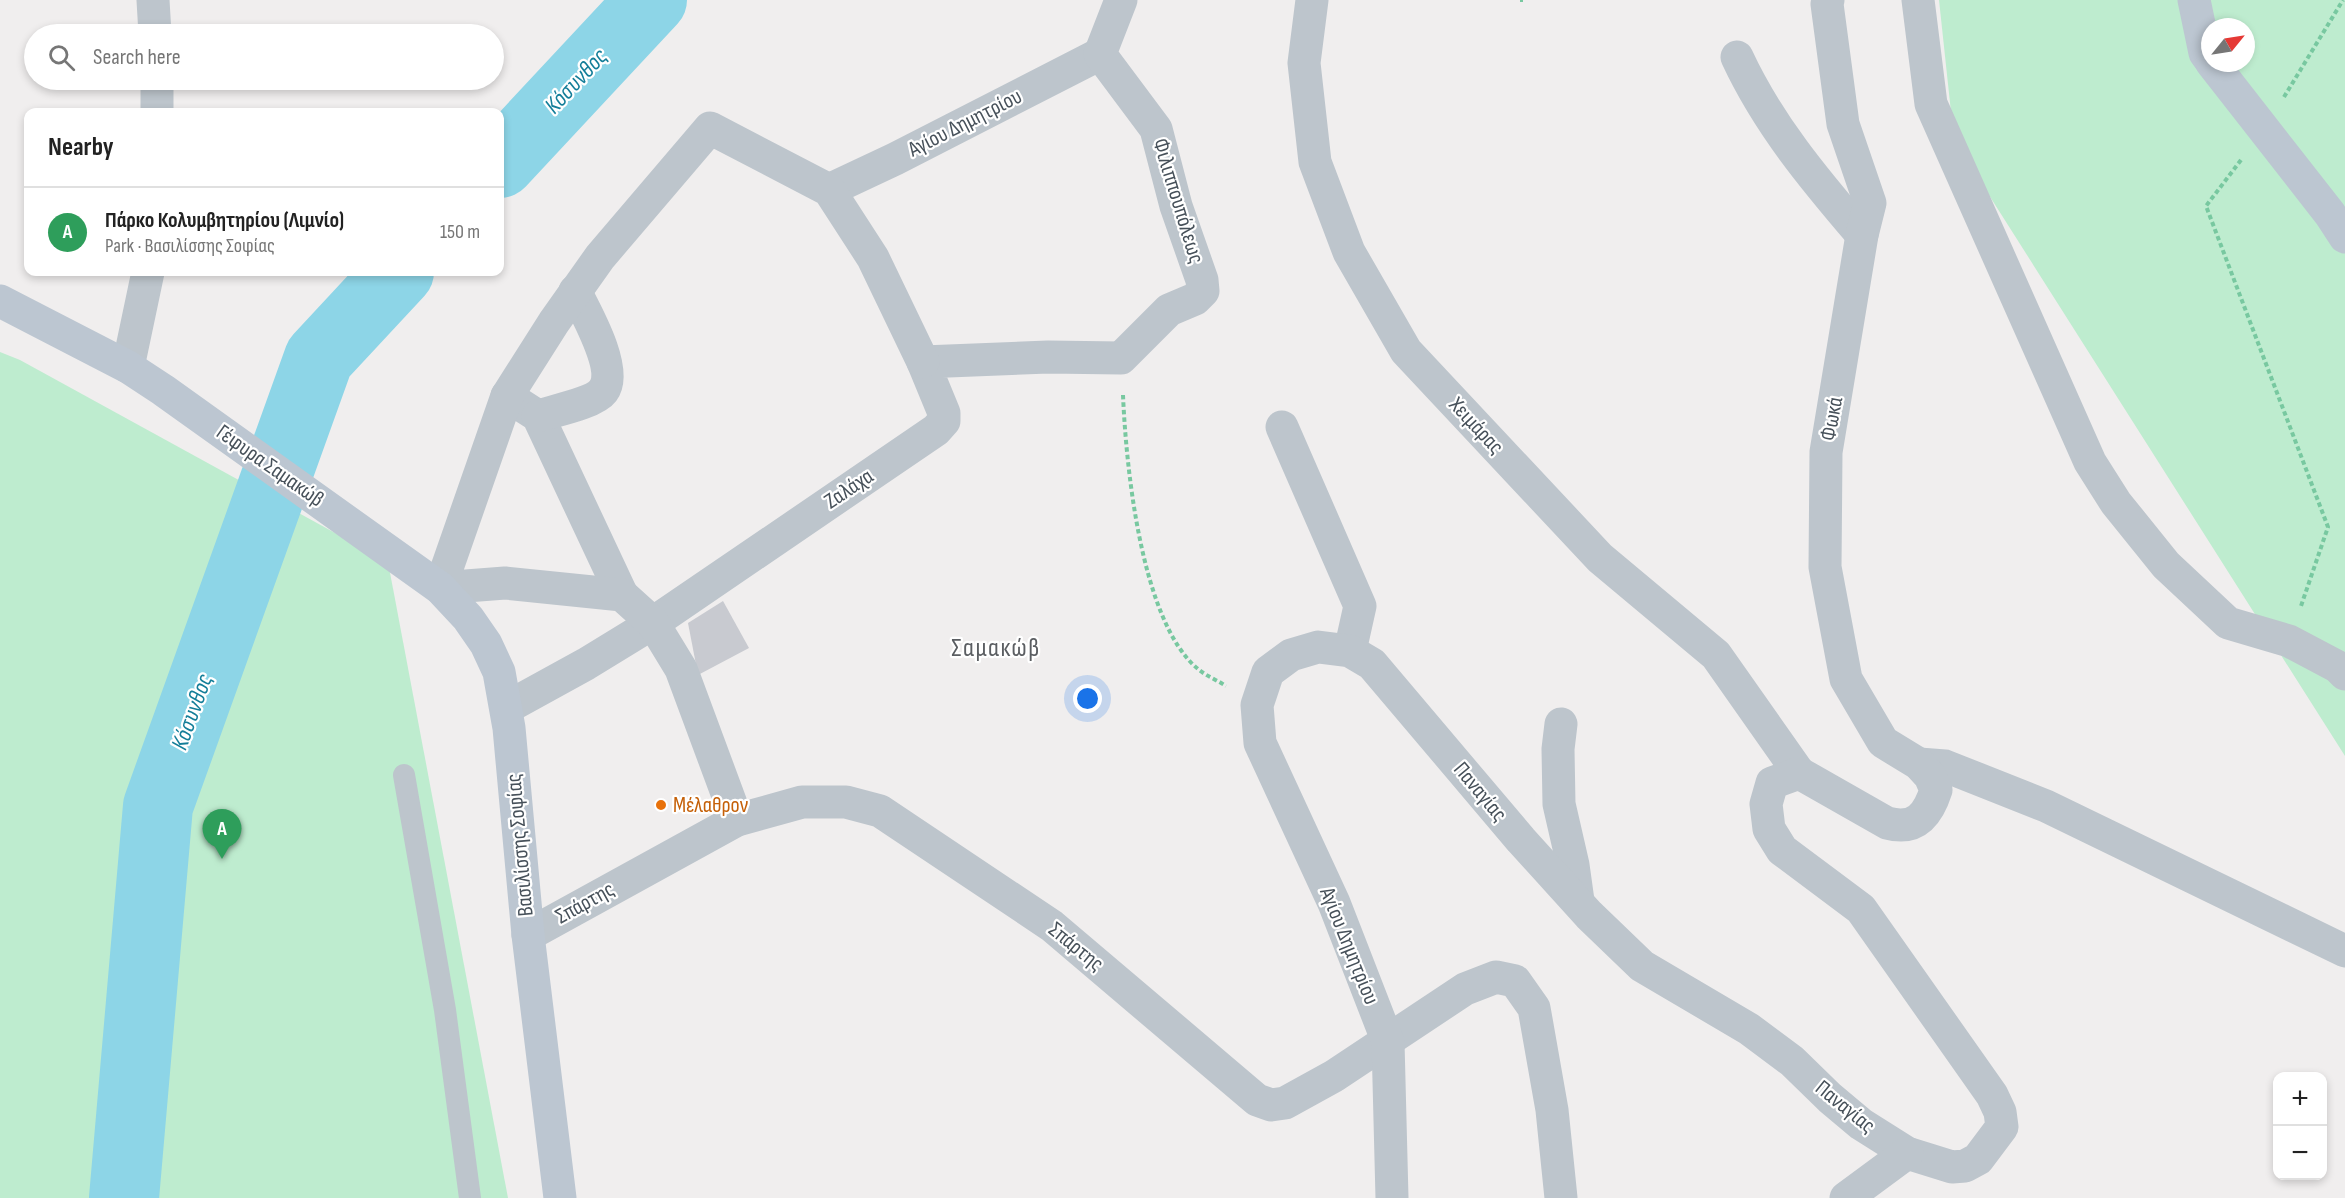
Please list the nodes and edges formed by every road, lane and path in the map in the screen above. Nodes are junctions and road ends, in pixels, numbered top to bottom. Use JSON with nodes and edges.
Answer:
{"nodes":[{"id":1,"x":153,"y":0,"type":"edge"},
{"id":2,"x":1121,"y":0,"type":"edge"},
{"id":3,"x":1312,"y":0,"type":"edge"},
{"id":4,"x":1828,"y":0,"type":"edge"},
{"id":5,"x":1918,"y":0,"type":"edge"},
{"id":6,"x":2194,"y":0,"type":"edge"},
{"id":7,"x":2343,"y":0,"type":"edge"},
{"id":8,"x":154,"y":24,"type":"edge"},
{"id":9,"x":2201,"y":34,"type":"edge"},
{"id":10,"x":1100,"y":54,"type":"junction"},
{"id":11,"x":1737,"y":57,"type":"dead end"},
{"id":12,"x":2219,"y":72,"type":"edge"},
{"id":13,"x":157,"y":90,"type":"edge"},
{"id":14,"x":157,"y":108,"type":"edge"},
{"id":15,"x":2264,"y":130,"type":"junction"},
{"id":16,"x":829,"y":190,"type":"junction"},
{"id":17,"x":1862,"y":235,"type":"junction"},
{"id":18,"x":2345,"y":237,"type":"edge"},
{"id":19,"x":147,"y":276,"type":"edge"},
{"id":20,"x":575,"y":291,"type":"junction"},
{"id":21,"x":0,"y":301,"type":"edge"},
{"id":22,"x":1121,"y":358,"type":"junction"},
{"id":23,"x":923,"y":362,"type":"junction"},
{"id":24,"x":128,"y":367,"type":"junction"},
{"id":25,"x":507,"y":396,"type":"junction"},
{"id":26,"x":538,"y":416,"type":"junction"},
{"id":27,"x":1282,"y":427,"type":"dead end"},
{"id":28,"x":377,"y":542,"type":"joint"},
{"id":29,"x":440,"y":588,"type":"junction"},
{"id":30,"x":622,"y":595,"type":"junction"},
{"id":31,"x":653,"y":623,"type":"junction"},
{"id":32,"x":2289,"y":641,"type":"junction"},
{"id":33,"x":1350,"y":651,"type":"junction"},
{"id":34,"x":2345,"y":674,"type":"edge"},
{"id":35,"x":1257,"y":705,"type":"junction"},
{"id":36,"x":506,"y":708,"type":"junction"},
{"id":37,"x":1561,"y":724,"type":"dead end"},
{"id":38,"x":1919,"y":764,"type":"junction"},
{"id":39,"x":1798,"y":773,"type":"junction"},
{"id":40,"x":404,"y":775,"type":"dead end"},
{"id":41,"x":737,"y":820,"type":"junction"},
{"id":42,"x":1578,"y":901,"type":"junction"},
{"id":43,"x":528,"y":935,"type":"junction"},
{"id":44,"x":2345,"y":951,"type":"edge"},
{"id":45,"x":1388,"y":1042,"type":"junction"},
{"id":46,"x":1907,"y":1153,"type":"junction"},
{"id":47,"x":470,"y":1198,"type":"edge"},
{"id":48,"x":560,"y":1198,"type":"edge"},
{"id":49,"x":1392,"y":1198,"type":"edge"},
{"id":50,"x":1561,"y":1198,"type":"edge"},
{"id":51,"x":1846,"y":1198,"type":"edge"}],
"edges":[{"from":1,"to":8,"type":"street"},
{"from":2,"to":10,"type":"street"},
{"from":3,"to":39,"type":"street","name":"Χειμάρας"},
{"from":4,"to":17,"type":"street","name":"Φωκά"},
{"from":5,"to":32,"type":"street"},
{"from":6,"to":9,"type":"main road"},
{"from":7,"to":15,"type":"path"},
{"from":10,"to":16,"type":"street","name":"Αγίου Δημητρίου"},
{"from":10,"to":22,"type":"street","name":"Φιλιππουπόλεως"},
{"from":11,"to":17,"type":"street"},
{"from":12,"to":15,"type":"main road"},
{"from":13,"to":14,"type":"street"},
{"from":15,"to":18,"type":"main road"},
{"from":15,"to":32,"type":"path"},
{"from":16,"to":20,"type":"street"},
{"from":16,"to":23,"type":"street","name":"Ζαλάχα"},
{"from":17,"to":38,"type":"street","name":"Φωκά"},
{"from":19,"to":24,"type":"street"},
{"from":20,"to":25,"type":"street"},
{"from":20,"to":26,"type":"street"},
{"from":21,"to":24,"type":"main road"},
{"from":22,"to":23,"type":"street"},
{"from":22,"to":35,"type":"path"},
{"from":23,"to":31,"type":"street","name":"Ζαλάχα"},
{"from":24,"to":28,"type":"main road","name":"Γέφυρα Σαμακώβ"},
{"from":25,"to":26,"type":"street"},
{"from":25,"to":29,"type":"street"},
{"from":26,"to":30,"type":"street"},
{"from":27,"to":33,"type":"street"},
{"from":28,"to":29,"type":"main road","name":"Βασιλίσσης Σοφίας"},
{"from":29,"to":30,"type":"street"},
{"from":29,"to":36,"type":"main road","name":"Βασιλίσσης Σοφίας"},
{"from":30,"to":31,"type":"street"},
{"from":31,"to":36,"type":"street","name":"Ζαλάχα"},
{"from":31,"to":41,"type":"street"},
{"from":32,"to":34,"type":"street"},
{"from":33,"to":35,"type":"street","name":"Παναγίας"},
{"from":33,"to":42,"type":"street","name":"Παναγίας"},
{"from":35,"to":45,"type":"street","name":"Αγίου Δημητρίου"},
{"from":36,"to":43,"type":"main road","name":"Βασιλίσσης Σοφίας"},
{"from":37,"to":42,"type":"street"},
{"from":38,"to":39,"type":"street","name":"Φωκά"},
{"from":38,"to":44,"type":"street"},
{"from":39,"to":46,"type":"street","name":"Παναγίας"},
{"from":40,"to":47,"type":"lane"},
{"from":41,"to":43,"type":"street","name":"Σπάρτης"},
{"from":41,"to":45,"type":"street","name":"Σπάρτης"},
{"from":42,"to":46,"type":"street","name":"Παναγίας"},
{"from":43,"to":48,"type":"main road","name":"Βασιλίσσης Σοφίας"},
{"from":45,"to":49,"type":"street","name":"Αγίου Δημητρίου"},
{"from":45,"to":50,"type":"street"},
{"from":46,"to":51,"type":"street"}]}
